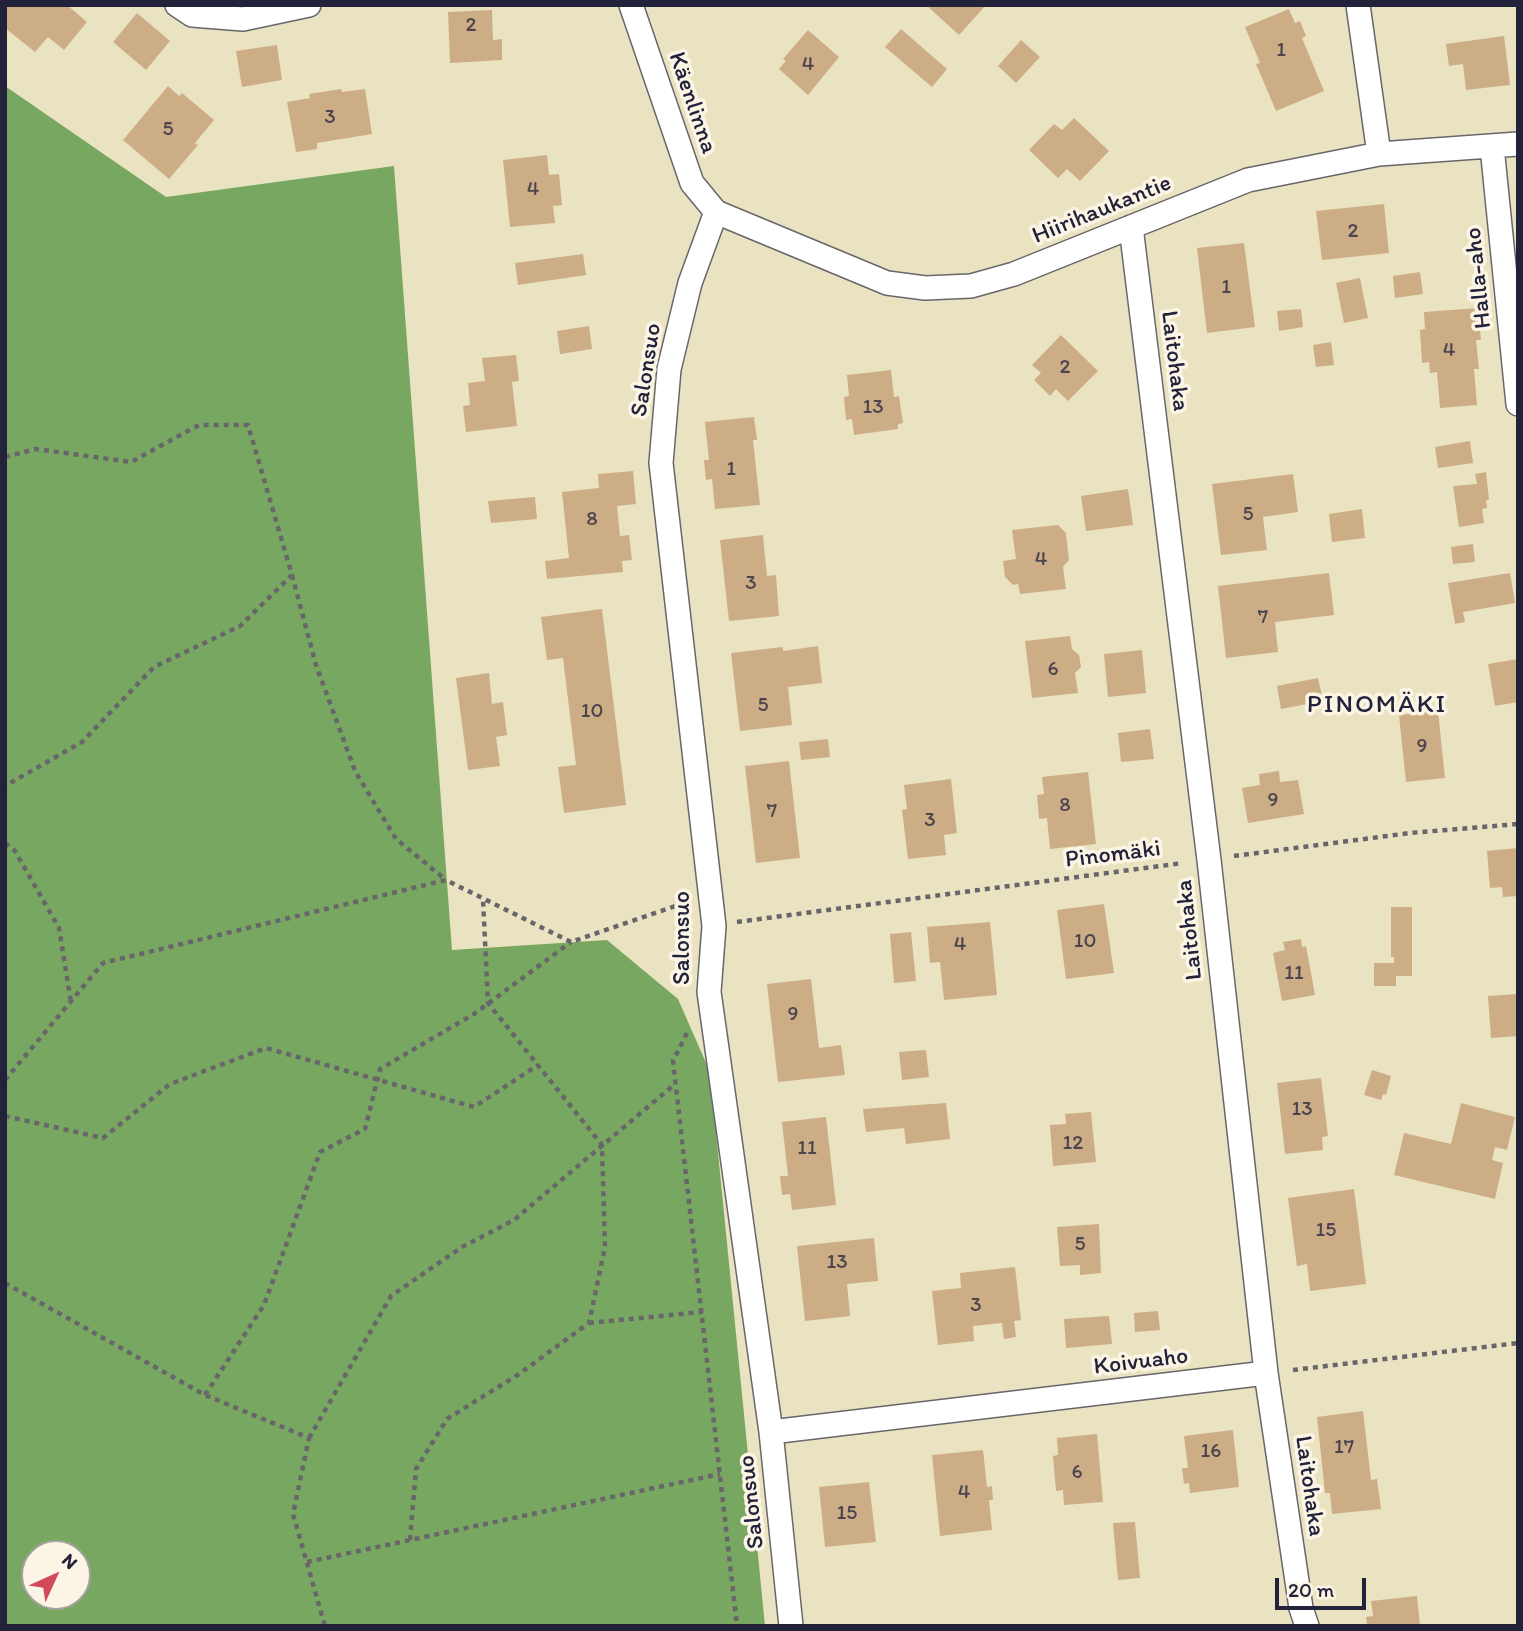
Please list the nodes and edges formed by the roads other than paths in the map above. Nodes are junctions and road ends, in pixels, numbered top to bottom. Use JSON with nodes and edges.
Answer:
{"nodes":[{"id":1,"x":177,"y":5,"type":"edge"},
{"id":2,"x":309,"y":5,"type":"edge"},
{"id":3,"x":631,"y":5,"type":"edge"},
{"id":4,"x":1358,"y":5,"type":"edge"},
{"id":5,"x":1518,"y":144,"type":"edge"},
{"id":6,"x":1492,"y":147,"type":"junction"},
{"id":7,"x":1379,"y":154,"type":"junction"},
{"id":8,"x":716,"y":212,"type":"junction"},
{"id":9,"x":1131,"y":227,"type":"junction"},
{"id":10,"x":1518,"y":404,"type":"edge"},
{"id":11,"x":1266,"y":1373,"type":"junction"},
{"id":12,"x":771,"y":1432,"type":"junction"},
{"id":13,"x":792,"y":1626,"type":"edge"},
{"id":14,"x":1307,"y":1626,"type":"edge"}],
"edges":[{"from":1,"to":2,"type":"street"},
{"from":3,"to":8,"type":"street","name":"Käenlinna"},
{"from":4,"to":7,"type":"street"},
{"from":5,"to":6,"type":"street","name":"Hiirihaukantie"},
{"from":6,"to":7,"type":"street","name":"Hiirihaukantie"},
{"from":6,"to":10,"type":"street","name":"Halla-aho"},
{"from":7,"to":9,"type":"street","name":"Hiirihaukantie"},
{"from":8,"to":9,"type":"street","name":"Hiirihaukantie"},
{"from":8,"to":12,"type":"street","name":"Salonsuo"},
{"from":9,"to":11,"type":"street","name":"Laitohaka"},
{"from":11,"to":12,"type":"street","name":"Koivuaho"},
{"from":11,"to":14,"type":"street","name":"Laitohaka"},
{"from":12,"to":13,"type":"street","name":"Salonsuo"}]}
